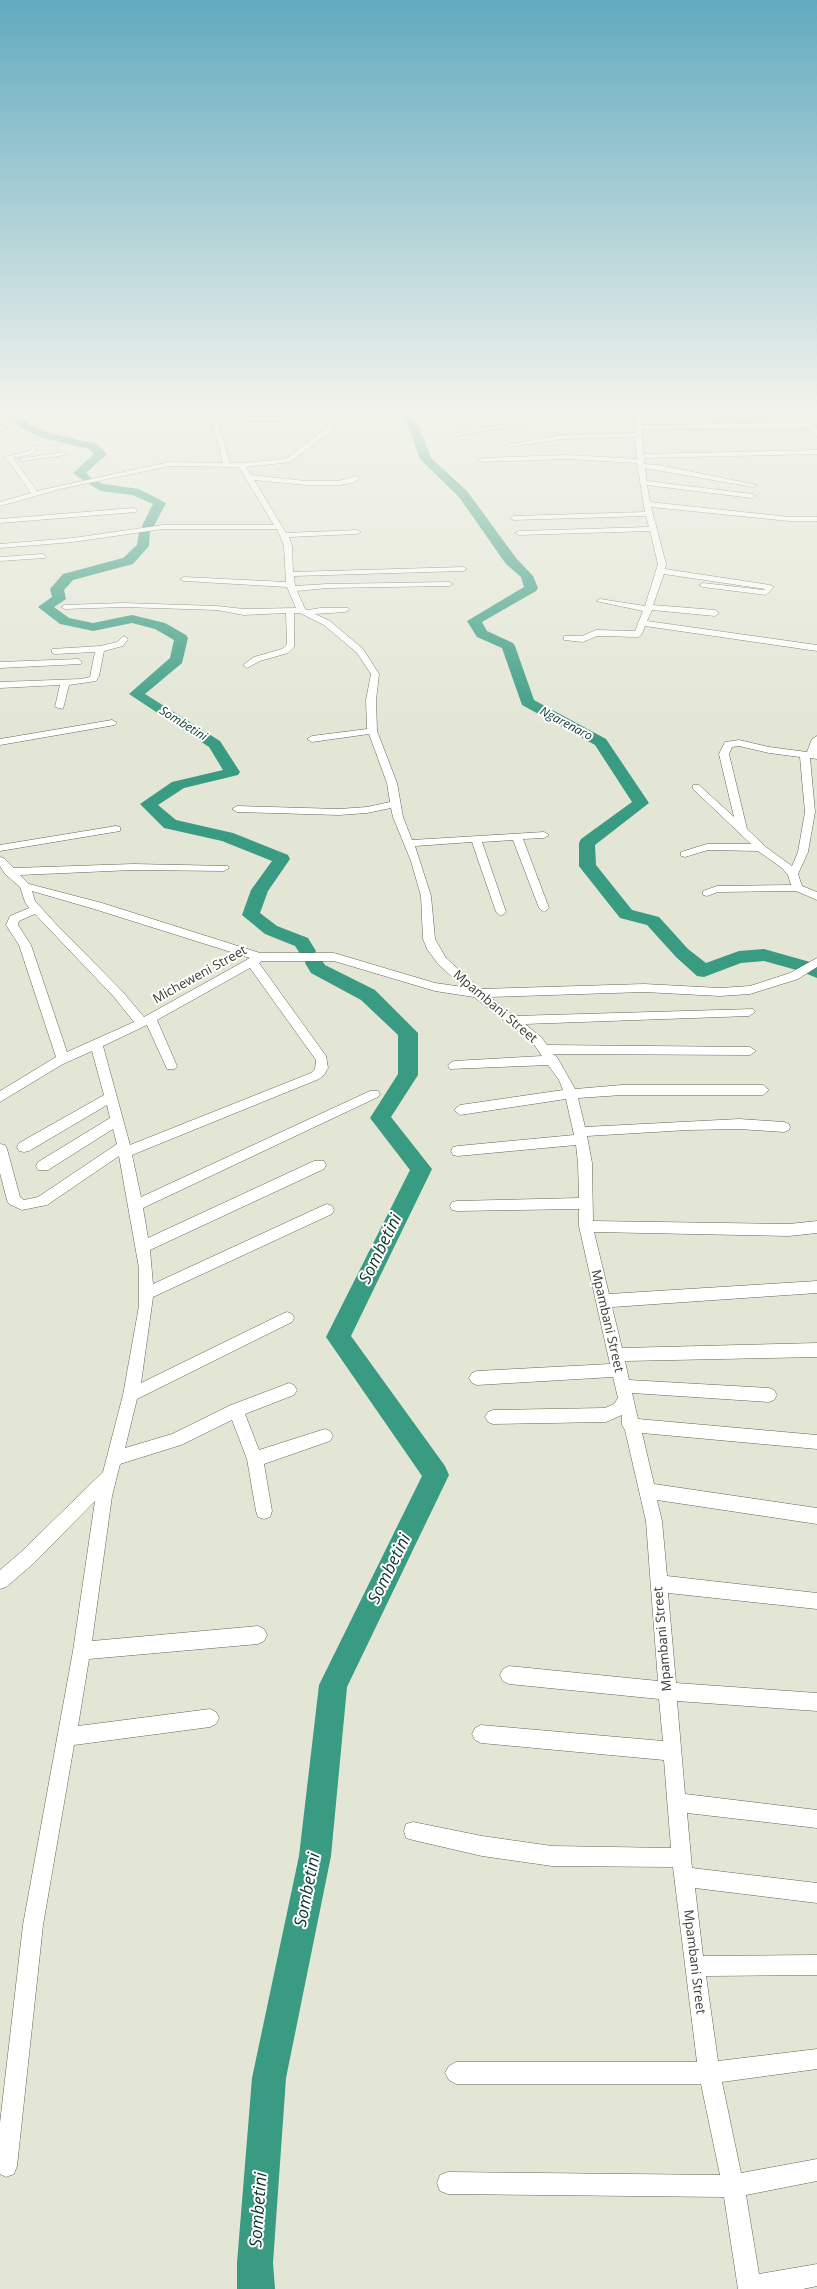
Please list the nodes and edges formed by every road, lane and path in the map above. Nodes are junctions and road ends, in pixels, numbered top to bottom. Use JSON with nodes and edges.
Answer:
{"nodes":[{"id":1,"x":26,"y":519,"type":"edge"},
{"id":2,"x":274,"y":519,"type":"edge"},
{"id":3,"x":651,"y":519,"type":"edge"},
{"id":4,"x":787,"y":519,"type":"edge"},
{"id":5,"x":817,"y":519,"type":"edge"},
{"id":6,"x":0,"y":521,"type":"edge"},
{"id":7,"x":654,"y":529,"type":"junction"},
{"id":8,"x":282,"y":531,"type":"junction"},
{"id":9,"x":357,"y":532,"type":"dead end"},
{"id":10,"x":519,"y":533,"type":"dead end"},
{"id":11,"x":0,"y":546,"type":"edge"},
{"id":12,"x":42,"y":556,"type":"dead end"},
{"id":13,"x":0,"y":559,"type":"edge"},
{"id":14,"x":463,"y":569,"type":"dead end"},
{"id":15,"x":661,"y":571,"type":"junction"},
{"id":16,"x":184,"y":579,"type":"dead end"},
{"id":17,"x":291,"y":583,"type":"junction"},
{"id":18,"x":449,"y":584,"type":"dead end"},
{"id":19,"x":703,"y":585,"type":"dead end"},
{"id":20,"x":600,"y":601,"type":"dead end"},
{"id":21,"x":65,"y":607,"type":"dead end"},
{"id":22,"x":649,"y":608,"type":"junction"},
{"id":23,"x":345,"y":610,"type":"dead end"},
{"id":24,"x":299,"y":611,"type":"junction"},
{"id":25,"x":715,"y":613,"type":"dead end"},
{"id":26,"x":644,"y":623,"type":"junction"},
{"id":27,"x":567,"y":638,"type":"dead end"},
{"id":28,"x":124,"y":640,"type":"dead end"},
{"id":29,"x":817,"y":648,"type":"edge"},
{"id":30,"x":100,"y":649,"type":"junction"},
{"id":31,"x":55,"y":651,"type":"dead end"},
{"id":32,"x":78,"y":662,"type":"dead end"},
{"id":33,"x":0,"y":665,"type":"edge"},
{"id":34,"x":247,"y":665,"type":"dead end"},
{"id":35,"x":65,"y":682,"type":"junction"},
{"id":36,"x":0,"y":685,"type":"edge"},
{"id":37,"x":60,"y":707,"type":"dead end"},
{"id":38,"x":112,"y":723,"type":"dead end"},
{"id":39,"x":372,"y":731,"type":"junction"},
{"id":40,"x":312,"y":739,"type":"dead end"},
{"id":41,"x":817,"y":739,"type":"edge"},
{"id":42,"x":0,"y":742,"type":"edge"},
{"id":43,"x":810,"y":756,"type":"edge"},
{"id":44,"x":696,"y":787,"type":"dead end"},
{"id":45,"x":396,"y":804,"type":"junction"},
{"id":46,"x":237,"y":809,"type":"dead end"},
{"id":47,"x":742,"y":829,"type":"junction"},
{"id":48,"x":116,"y":830,"type":"dead end"},
{"id":49,"x":544,"y":835,"type":"dead end"},
{"id":50,"x":517,"y":837,"type":"junction"},
{"id":51,"x":476,"y":839,"type":"junction"},
{"id":52,"x":409,"y":843,"type":"junction"},
{"id":53,"x":0,"y":848,"type":"edge"},
{"id":54,"x":761,"y":848,"type":"junction"},
{"id":55,"x":685,"y":854,"type":"dead end"},
{"id":56,"x":0,"y":860,"type":"edge"},
{"id":57,"x":224,"y":868,"type":"dead end"},
{"id":58,"x":9,"y":872,"type":"junction"},
{"id":59,"x":793,"y":874,"type":"junction"},
{"id":60,"x":25,"y":886,"type":"junction"},
{"id":61,"x":797,"y":888,"type":"junction"},
{"id":62,"x":707,"y":893,"type":"dead end"},
{"id":63,"x":817,"y":896,"type":"edge"},
{"id":64,"x":544,"y":908,"type":"dead end"},
{"id":65,"x":36,"y":909,"type":"junction"},
{"id":66,"x":501,"y":912,"type":"dead end"},
{"id":67,"x":256,"y":960,"type":"junction"},
{"id":68,"x":817,"y":962,"type":"edge"},
{"id":69,"x":477,"y":993,"type":"junction"},
{"id":70,"x":749,"y":1012,"type":"dead end"},
{"id":71,"x":514,"y":1020,"type":"junction"},
{"id":72,"x":146,"y":1021,"type":"junction"},
{"id":73,"x":96,"y":1044,"type":"junction"},
{"id":74,"x":543,"y":1049,"type":"junction"},
{"id":75,"x":750,"y":1051,"type":"dead end"},
{"id":76,"x":63,"y":1060,"type":"junction"},
{"id":77,"x":553,"y":1060,"type":"junction"},
{"id":78,"x":171,"y":1066,"type":"dead end"},
{"id":79,"x":454,"y":1066,"type":"dead end"},
{"id":80,"x":762,"y":1090,"type":"dead end"},
{"id":81,"x":374,"y":1094,"type":"dead end"},
{"id":82,"x":570,"y":1094,"type":"junction"},
{"id":83,"x":0,"y":1097,"type":"edge"},
{"id":84,"x":111,"y":1097,"type":"junction"},
{"id":85,"x":460,"y":1110,"type":"dead end"},
{"id":86,"x":117,"y":1120,"type":"junction"},
{"id":87,"x":784,"y":1128,"type":"dead end"},
{"id":88,"x":581,"y":1136,"type":"junction"},
{"id":89,"x":24,"y":1147,"type":"dead end"},
{"id":90,"x":0,"y":1149,"type":"edge"},
{"id":91,"x":124,"y":1150,"type":"junction"},
{"id":92,"x":458,"y":1151,"type":"dead end"},
{"id":93,"x":319,"y":1165,"type":"dead end"},
{"id":94,"x":43,"y":1166,"type":"dead end"},
{"id":95,"x":586,"y":1203,"type":"junction"},
{"id":96,"x":136,"y":1205,"type":"junction"},
{"id":97,"x":457,"y":1206,"type":"dead end"},
{"id":98,"x":327,"y":1210,"type":"dead end"},
{"id":99,"x":586,"y":1226,"type":"junction"},
{"id":100,"x":817,"y":1227,"type":"edge"},
{"id":101,"x":143,"y":1247,"type":"junction"},
{"id":102,"x":817,"y":1287,"type":"edge"},
{"id":103,"x":147,"y":1294,"type":"junction"},
{"id":104,"x":602,"y":1301,"type":"junction"},
{"id":105,"x":287,"y":1318,"type":"dead end"},
{"id":106,"x":817,"y":1350,"type":"edge"},
{"id":107,"x":615,"y":1355,"type":"junction"},
{"id":108,"x":618,"y":1370,"type":"junction"},
{"id":109,"x":477,"y":1378,"type":"dead end"},
{"id":110,"x":622,"y":1386,"type":"junction"},
{"id":111,"x":289,"y":1390,"type":"dead end"},
{"id":112,"x":131,"y":1395,"type":"junction"},
{"id":113,"x":769,"y":1395,"type":"dead end"},
{"id":114,"x":626,"y":1401,"type":"junction"},
{"id":115,"x":236,"y":1410,"type":"junction"},
{"id":116,"x":493,"y":1417,"type":"dead end"},
{"id":117,"x":630,"y":1425,"type":"junction"},
{"id":118,"x":325,"y":1436,"type":"dead end"},
{"id":119,"x":817,"y":1442,"type":"edge"},
{"id":120,"x":114,"y":1459,"type":"junction"},
{"id":121,"x":254,"y":1459,"type":"junction"},
{"id":122,"x":110,"y":1476,"type":"junction"},
{"id":123,"x":646,"y":1491,"type":"junction"},
{"id":124,"x":264,"y":1511,"type":"dead end"},
{"id":125,"x":817,"y":1516,"type":"edge"},
{"id":126,"x":0,"y":1581,"type":"edge"},
{"id":127,"x":658,"y":1583,"type":"junction"},
{"id":128,"x":817,"y":1602,"type":"edge"},
{"id":129,"x":258,"y":1635,"type":"dead end"},
{"id":130,"x":82,"y":1652,"type":"junction"},
{"id":131,"x":509,"y":1675,"type":"dead end"},
{"id":132,"x":667,"y":1692,"type":"junction"},
{"id":133,"x":817,"y":1702,"type":"edge"},
{"id":134,"x":210,"y":1718,"type":"dead end"},
{"id":135,"x":480,"y":1734,"type":"dead end"},
{"id":136,"x":66,"y":1737,"type":"junction"},
{"id":137,"x":671,"y":1751,"type":"junction"},
{"id":138,"x":675,"y":1802,"type":"junction"},
{"id":139,"x":817,"y":1819,"type":"edge"},
{"id":140,"x":413,"y":1831,"type":"dead end"},
{"id":141,"x":681,"y":1858,"type":"junction"},
{"id":142,"x":683,"y":1877,"type":"junction"},
{"id":143,"x":817,"y":1893,"type":"edge"},
{"id":144,"x":817,"y":1965,"type":"edge"},
{"id":145,"x":694,"y":1966,"type":"junction"},
{"id":146,"x":817,"y":2059,"type":"edge"},
{"id":147,"x":456,"y":2073,"type":"dead end"},
{"id":148,"x":710,"y":2073,"type":"junction"},
{"id":149,"x":6,"y":2166,"type":"dead end"},
{"id":150,"x":817,"y":2170,"type":"edge"},
{"id":151,"x":448,"y":2183,"type":"dead end"},
{"id":152,"x":733,"y":2186,"type":"junction"},
{"id":153,"x":817,"y":2275,"type":"edge"},
{"id":154,"x":750,"y":2288,"type":"edge"}],
"edges":[{"from":1,"to":6,"type":"street"},
{"from":2,"to":8,"type":"street"},
{"from":3,"to":7,"type":"street"},
{"from":4,"to":5,"type":"street"},
{"from":7,"to":10,"type":"street"},
{"from":7,"to":15,"type":"street"},
{"from":8,"to":9,"type":"street"},
{"from":8,"to":11,"type":"street"},
{"from":8,"to":17,"type":"street"},
{"from":12,"to":13,"type":"street"},
{"from":14,"to":17,"type":"street"},
{"from":15,"to":19,"type":"street"},
{"from":15,"to":22,"type":"street"},
{"from":16,"to":17,"type":"street"},
{"from":17,"to":18,"type":"street"},
{"from":17,"to":24,"type":"street"},
{"from":20,"to":22,"type":"street"},
{"from":21,"to":24,"type":"street"},
{"from":22,"to":25,"type":"street"},
{"from":22,"to":26,"type":"street"},
{"from":23,"to":24,"type":"street"},
{"from":24,"to":34,"type":"street"},
{"from":24,"to":39,"type":"street","name":"Mpambani Street"},
{"from":26,"to":27,"type":"street"},
{"from":26,"to":29,"type":"street"},
{"from":28,"to":30,"type":"street"},
{"from":30,"to":31,"type":"street"},
{"from":30,"to":35,"type":"street"},
{"from":32,"to":33,"type":"street"},
{"from":35,"to":36,"type":"street"},
{"from":35,"to":37,"type":"street"},
{"from":38,"to":42,"type":"street"},
{"from":39,"to":40,"type":"street"},
{"from":39,"to":45,"type":"street","name":"Mpambani Street"},
{"from":41,"to":43,"type":"street"},
{"from":43,"to":47,"type":"street"},
{"from":43,"to":59,"type":"street"},
{"from":44,"to":47,"type":"street"},
{"from":45,"to":46,"type":"street"},
{"from":45,"to":52,"type":"street","name":"Mpambani Street"},
{"from":47,"to":54,"type":"street"},
{"from":48,"to":53,"type":"street"},
{"from":49,"to":50,"type":"street"},
{"from":50,"to":51,"type":"street"},
{"from":50,"to":64,"type":"street"},
{"from":51,"to":52,"type":"street"},
{"from":51,"to":66,"type":"street"},
{"from":52,"to":69,"type":"street","name":"Mpambani Street"},
{"from":54,"to":55,"type":"street"},
{"from":54,"to":59,"type":"street"},
{"from":56,"to":58,"type":"street"},
{"from":57,"to":58,"type":"street"},
{"from":58,"to":60,"type":"street"},
{"from":59,"to":61,"type":"street"},
{"from":60,"to":65,"type":"street"},
{"from":60,"to":67,"type":"street"},
{"from":61,"to":62,"type":"street"},
{"from":61,"to":63,"type":"street"},
{"from":65,"to":72,"type":"street"},
{"from":65,"to":76,"type":"street"},
{"from":67,"to":69,"type":"street","name":"Micheweni Street"},
{"from":67,"to":72,"type":"street","name":"Micheweni Street"},
{"from":67,"to":91,"type":"street"},
{"from":68,"to":69,"type":"street","name":"Micheweni Street"},
{"from":69,"to":71,"type":"street","name":"Mpambani Street"},
{"from":70,"to":71,"type":"street"},
{"from":71,"to":74,"type":"street","name":"Mpambani Street"},
{"from":72,"to":73,"type":"street","name":"Micheweni Street"},
{"from":72,"to":78,"type":"street"},
{"from":73,"to":76,"type":"street","name":"Micheweni Street"},
{"from":73,"to":84,"type":"street"},
{"from":74,"to":75,"type":"street"},
{"from":74,"to":77,"type":"street","name":"Mpambani Street"},
{"from":76,"to":83,"type":"street","name":"Micheweni Street"},
{"from":77,"to":79,"type":"street"},
{"from":77,"to":82,"type":"street","name":"Mpambani Street"},
{"from":80,"to":82,"type":"street"},
{"from":81,"to":96,"type":"street"},
{"from":82,"to":85,"type":"street"},
{"from":82,"to":88,"type":"street","name":"Mpambani Street"},
{"from":84,"to":86,"type":"street"},
{"from":84,"to":89,"type":"street"},
{"from":86,"to":91,"type":"street"},
{"from":86,"to":94,"type":"street"},
{"from":87,"to":88,"type":"street"},
{"from":88,"to":92,"type":"street"},
{"from":88,"to":95,"type":"street","name":"Mpambani Street"},
{"from":90,"to":91,"type":"street"},
{"from":91,"to":96,"type":"street"},
{"from":93,"to":101,"type":"street"},
{"from":95,"to":97,"type":"street"},
{"from":95,"to":99,"type":"street","name":"Mpambani Street"},
{"from":96,"to":101,"type":"street"},
{"from":98,"to":103,"type":"street"},
{"from":99,"to":100,"type":"street"},
{"from":99,"to":104,"type":"street","name":"Mpambani Street"},
{"from":101,"to":103,"type":"street"},
{"from":102,"to":104,"type":"street"},
{"from":103,"to":112,"type":"street"},
{"from":104,"to":107,"type":"street","name":"Mpambani Street"},
{"from":105,"to":112,"type":"street"},
{"from":106,"to":107,"type":"street"},
{"from":107,"to":108,"type":"street","name":"Mpambani Street"},
{"from":108,"to":109,"type":"street"},
{"from":108,"to":110,"type":"street","name":"Mpambani Street"},
{"from":110,"to":113,"type":"street"},
{"from":110,"to":114,"type":"street","name":"Mpambani Street"},
{"from":111,"to":115,"type":"street"},
{"from":112,"to":120,"type":"street"},
{"from":114,"to":116,"type":"street"},
{"from":114,"to":117,"type":"street","name":"Mpambani Street"},
{"from":115,"to":120,"type":"street"},
{"from":115,"to":121,"type":"street"},
{"from":117,"to":119,"type":"street"},
{"from":117,"to":123,"type":"street","name":"Mpambani Street"},
{"from":118,"to":121,"type":"street"},
{"from":120,"to":122,"type":"street"},
{"from":121,"to":124,"type":"street"},
{"from":122,"to":126,"type":"street"},
{"from":122,"to":130,"type":"street"},
{"from":123,"to":125,"type":"street"},
{"from":123,"to":127,"type":"street","name":"Mpambani Street"},
{"from":127,"to":128,"type":"street"},
{"from":127,"to":132,"type":"street","name":"Mpambani Street"},
{"from":129,"to":130,"type":"street"},
{"from":130,"to":136,"type":"street"},
{"from":131,"to":132,"type":"street"},
{"from":132,"to":133,"type":"street"},
{"from":132,"to":137,"type":"street","name":"Mpambani Street"},
{"from":134,"to":136,"type":"street"},
{"from":135,"to":137,"type":"street"},
{"from":136,"to":149,"type":"street"},
{"from":137,"to":138,"type":"street","name":"Mpambani Street"},
{"from":138,"to":139,"type":"street"},
{"from":138,"to":141,"type":"street","name":"Mpambani Street"},
{"from":140,"to":141,"type":"street"},
{"from":141,"to":142,"type":"street","name":"Mpambani Street"},
{"from":142,"to":143,"type":"street"},
{"from":142,"to":145,"type":"street","name":"Mpambani Street"},
{"from":144,"to":145,"type":"street"},
{"from":145,"to":148,"type":"street","name":"Mpambani Street"},
{"from":146,"to":148,"type":"street"},
{"from":147,"to":148,"type":"street"},
{"from":148,"to":152,"type":"street","name":"Mpambani Street"},
{"from":150,"to":152,"type":"street"},
{"from":151,"to":152,"type":"street"},
{"from":152,"to":154,"type":"street","name":"Mpambani Street"},
{"from":153,"to":154,"type":"street"}]}
